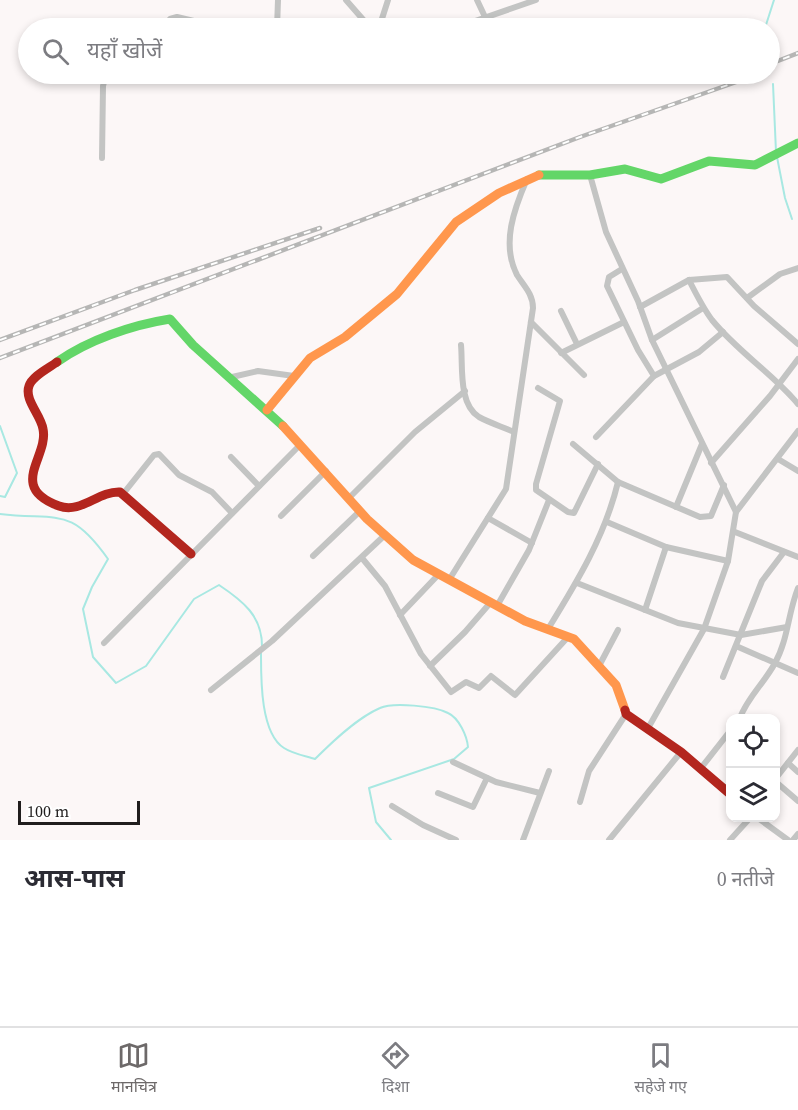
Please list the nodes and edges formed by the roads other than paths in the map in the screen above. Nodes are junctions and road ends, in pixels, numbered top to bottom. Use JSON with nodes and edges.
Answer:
{"nodes":[{"id":1,"x":278,"y":0,"type":"edge"},
{"id":2,"x":346,"y":0,"type":"edge"},
{"id":3,"x":388,"y":0,"type":"edge"},
{"id":4,"x":477,"y":0,"type":"edge"},
{"id":5,"x":536,"y":0,"type":"edge"},
{"id":6,"x":277,"y":18,"type":"edge"},
{"id":7,"x":362,"y":18,"type":"edge"},
{"id":8,"x":382,"y":18,"type":"edge"},
{"id":9,"x":486,"y":18,"type":"edge"},
{"id":10,"x":489,"y":18,"type":"edge"},
{"id":11,"x":104,"y":84,"type":"edge"},
{"id":12,"x":798,"y":143,"type":"edge"},
{"id":13,"x":102,"y":158,"type":"dead end"},
{"id":14,"x":590,"y":175,"type":"junction"},
{"id":15,"x":527,"y":179,"type":"junction"},
{"id":16,"x":798,"y":268,"type":"edge"},
{"id":17,"x":622,"y":269,"type":"junction"},
{"id":18,"x":689,"y":280,"type":"junction"},
{"id":19,"x":747,"y":298,"type":"junction"},
{"id":20,"x":640,"y":307,"type":"junction"},
{"id":21,"x":703,"y":308,"type":"junction"},
{"id":22,"x":561,"y":311,"type":"dead end"},
{"id":23,"x":531,"y":322,"type":"junction"},
{"id":24,"x":624,"y":322,"type":"junction"},
{"id":25,"x":723,"y":332,"type":"junction"},
{"id":26,"x":652,"y":340,"type":"junction"},
{"id":27,"x":577,"y":344,"type":"junction"},
{"id":28,"x":798,"y":344,"type":"edge"},
{"id":29,"x":461,"y":345,"type":"dead end"},
{"id":30,"x":561,"y":353,"type":"junction"},
{"id":31,"x":798,"y":359,"type":"edge"},
{"id":32,"x":666,"y":369,"type":"junction"},
{"id":33,"x":584,"y":375,"type":"dead end"},
{"id":34,"x":294,"y":376,"type":"junction"},
{"id":35,"x":654,"y":376,"type":"junction"},
{"id":36,"x":232,"y":377,"type":"junction"},
{"id":37,"x":780,"y":383,"type":"junction"},
{"id":38,"x":538,"y":388,"type":"dead end"},
{"id":39,"x":465,"y":391,"type":"junction"},
{"id":40,"x":798,"y":404,"type":"edge"},
{"id":41,"x":267,"y":410,"type":"junction"},
{"id":42,"x":798,"y":431,"type":"edge"},
{"id":43,"x":514,"y":432,"type":"junction"},
{"id":44,"x":596,"y":437,"type":"dead end"},
{"id":45,"x":573,"y":444,"type":"dead end"},
{"id":46,"x":702,"y":444,"type":"junction"},
{"id":47,"x":299,"y":446,"type":"junction"},
{"id":48,"x":231,"y":457,"type":"dead end"},
{"id":49,"x":778,"y":459,"type":"junction"},
{"id":50,"x":711,"y":463,"type":"junction"},
{"id":51,"x":598,"y":464,"type":"junction"},
{"id":52,"x":326,"y":471,"type":"junction"},
{"id":53,"x":798,"y":471,"type":"edge"},
{"id":54,"x":618,"y":482,"type":"junction"},
{"id":55,"x":724,"y":485,"type":"junction"},
{"id":56,"x":259,"y":486,"type":"junction"},
{"id":57,"x":123,"y":494,"type":"junction"},
{"id":58,"x":349,"y":498,"type":"junction"},
{"id":59,"x":549,"y":500,"type":"junction"},
{"id":60,"x":676,"y":507,"type":"junction"},
{"id":61,"x":360,"y":511,"type":"junction"},
{"id":62,"x":736,"y":512,"type":"junction"},
{"id":63,"x":232,"y":513,"type":"junction"},
{"id":64,"x":281,"y":516,"type":"dead end"},
{"id":65,"x":488,"y":518,"type":"junction"},
{"id":66,"x":607,"y":522,"type":"junction"},
{"id":67,"x":735,"y":532,"type":"junction"},
{"id":68,"x":385,"y":535,"type":"junction"},
{"id":69,"x":532,"y":543,"type":"junction"},
{"id":70,"x":666,"y":547,"type":"junction"},
{"id":71,"x":784,"y":552,"type":"junction"},
{"id":72,"x":191,"y":554,"type":"junction"},
{"id":73,"x":313,"y":556,"type":"dead end"},
{"id":74,"x":798,"y":557,"type":"edge"},
{"id":75,"x":362,"y":558,"type":"junction"},
{"id":76,"x":728,"y":561,"type":"junction"},
{"id":77,"x":439,"y":574,"type":"junction"},
{"id":78,"x":449,"y":580,"type":"junction"},
{"id":79,"x":577,"y":582,"type":"junction"},
{"id":80,"x":798,"y":588,"type":"edge"},
{"id":81,"x":494,"y":604,"type":"junction"},
{"id":82,"x":645,"y":610,"type":"junction"},
{"id":83,"x":400,"y":615,"type":"junction"},
{"id":84,"x":787,"y":627,"type":"junction"},
{"id":85,"x":548,"y":629,"type":"junction"},
{"id":86,"x":704,"y":629,"type":"junction"},
{"id":87,"x":618,"y":630,"type":"dead end"},
{"id":88,"x":741,"y":635,"type":"junction"},
{"id":89,"x":568,"y":637,"type":"junction"},
{"id":90,"x":104,"y":643,"type":"dead end"},
{"id":91,"x":736,"y":646,"type":"junction"},
{"id":92,"x":776,"y":663,"type":"junction"},
{"id":93,"x":430,"y":666,"type":"junction"},
{"id":94,"x":599,"y":666,"type":"junction"},
{"id":95,"x":798,"y":673,"type":"edge"},
{"id":96,"x":723,"y":677,"type":"dead end"},
{"id":97,"x":211,"y":690,"type":"dead end"},
{"id":98,"x":626,"y":714,"type":"junction"},
{"id":99,"x":743,"y":714,"type":"edge"},
{"id":100,"x":646,"y":730,"type":"junction"},
{"id":101,"x":726,"y":737,"type":"edge"},
{"id":102,"x":798,"y":750,"type":"edge"},
{"id":103,"x":681,"y":752,"type":"junction"},
{"id":104,"x":453,"y":762,"type":"dead end"},
{"id":105,"x":788,"y":763,"type":"junction"},
{"id":106,"x":701,"y":768,"type":"junction"},
{"id":107,"x":549,"y":771,"type":"dead end"},
{"id":108,"x":798,"y":772,"type":"edge"},
{"id":109,"x":780,"y":774,"type":"edge"},
{"id":110,"x":487,"y":778,"type":"junction"},
{"id":111,"x":780,"y":784,"type":"edge"},
{"id":112,"x":726,"y":790,"type":"edge"},
{"id":113,"x":438,"y":793,"type":"dead end"},
{"id":114,"x":540,"y":793,"type":"junction"},
{"id":115,"x":798,"y":801,"type":"edge"},
{"id":116,"x":580,"y":802,"type":"dead end"},
{"id":117,"x":392,"y":806,"type":"dead end"},
{"id":118,"x":746,"y":822,"type":"edge"},
{"id":119,"x":762,"y":822,"type":"edge"},
{"id":120,"x":798,"y":834,"type":"edge"},
{"id":121,"x":779,"y":838,"type":"edge"},
{"id":122,"x":456,"y":840,"type":"edge"},
{"id":123,"x":523,"y":840,"type":"edge"},
{"id":124,"x":609,"y":840,"type":"edge"},
{"id":125,"x":730,"y":840,"type":"edge"},
{"id":126,"x":788,"y":840,"type":"edge"},
{"id":127,"x":793,"y":840,"type":"edge"}],
"edges":[{"from":1,"to":6,"type":"street"},
{"from":2,"to":7,"type":"street"},
{"from":3,"to":8,"type":"street"},
{"from":4,"to":9,"type":"street"},
{"from":5,"to":10,"type":"street"},
{"from":11,"to":13,"type":"street"},
{"from":12,"to":14,"type":"street"},
{"from":14,"to":15,"type":"street"},
{"from":14,"to":17,"type":"street"},
{"from":15,"to":23,"type":"street"},
{"from":15,"to":34,"type":"street"},
{"from":16,"to":19,"type":"street"},
{"from":17,"to":20,"type":"street"},
{"from":17,"to":24,"type":"street"},
{"from":18,"to":19,"type":"street"},
{"from":18,"to":20,"type":"street"},
{"from":18,"to":21,"type":"street"},
{"from":19,"to":28,"type":"street"},
{"from":20,"to":26,"type":"street"},
{"from":21,"to":25,"type":"street"},
{"from":21,"to":26,"type":"street"},
{"from":22,"to":27,"type":"street"},
{"from":23,"to":30,"type":"street"},
{"from":23,"to":43,"type":"street"},
{"from":24,"to":27,"type":"street"},
{"from":24,"to":35,"type":"street"},
{"from":25,"to":32,"type":"street"},
{"from":25,"to":37,"type":"street"},
{"from":26,"to":32,"type":"street"},
{"from":27,"to":30,"type":"street"},
{"from":29,"to":39,"type":"street"},
{"from":30,"to":33,"type":"street"},
{"from":31,"to":37,"type":"street"},
{"from":32,"to":35,"type":"street"},
{"from":32,"to":46,"type":"street"},
{"from":34,"to":36,"type":"street"},
{"from":34,"to":41,"type":"street"},
{"from":35,"to":44,"type":"street"},
{"from":36,"to":41,"type":"street"},
{"from":36,"to":57,"type":"street"},
{"from":37,"to":40,"type":"street"},
{"from":37,"to":50,"type":"street"},
{"from":38,"to":59,"type":"street"},
{"from":39,"to":43,"type":"street"},
{"from":39,"to":58,"type":"street"},
{"from":41,"to":47,"type":"street"},
{"from":42,"to":49,"type":"street"},
{"from":43,"to":65,"type":"street"},
{"from":45,"to":51,"type":"street"},
{"from":46,"to":50,"type":"street"},
{"from":46,"to":60,"type":"street"},
{"from":47,"to":52,"type":"street"},
{"from":47,"to":56,"type":"street"},
{"from":48,"to":56,"type":"street"},
{"from":49,"to":53,"type":"street"},
{"from":49,"to":62,"type":"street"},
{"from":50,"to":55,"type":"street"},
{"from":51,"to":54,"type":"street"},
{"from":51,"to":59,"type":"street"},
{"from":52,"to":58,"type":"street"},
{"from":52,"to":64,"type":"street"},
{"from":54,"to":60,"type":"street"},
{"from":54,"to":66,"type":"street"},
{"from":55,"to":60,"type":"street"},
{"from":55,"to":62,"type":"street"},
{"from":56,"to":63,"type":"street"},
{"from":57,"to":63,"type":"street"},
{"from":57,"to":72,"type":"street"},
{"from":58,"to":61,"type":"street"},
{"from":59,"to":69,"type":"street"},
{"from":61,"to":68,"type":"street"},
{"from":61,"to":73,"type":"street"},
{"from":62,"to":67,"type":"street"},
{"from":63,"to":72,"type":"street"},
{"from":65,"to":69,"type":"street"},
{"from":65,"to":78,"type":"street"},
{"from":66,"to":70,"type":"street"},
{"from":66,"to":79,"type":"street"},
{"from":67,"to":71,"type":"street"},
{"from":67,"to":76,"type":"street"},
{"from":68,"to":75,"type":"street"},
{"from":68,"to":77,"type":"street"},
{"from":69,"to":81,"type":"street"},
{"from":70,"to":76,"type":"street"},
{"from":70,"to":82,"type":"street"},
{"from":71,"to":74,"type":"street"},
{"from":71,"to":88,"type":"street"},
{"from":72,"to":90,"type":"street"},
{"from":75,"to":83,"type":"street"},
{"from":75,"to":97,"type":"street"},
{"from":76,"to":86,"type":"street"},
{"from":77,"to":78,"type":"street"},
{"from":77,"to":83,"type":"street"},
{"from":78,"to":81,"type":"street"},
{"from":79,"to":82,"type":"street"},
{"from":79,"to":85,"type":"street"},
{"from":80,"to":84,"type":"street"},
{"from":81,"to":85,"type":"street"},
{"from":81,"to":93,"type":"street"},
{"from":82,"to":86,"type":"street"},
{"from":83,"to":93,"type":"street"},
{"from":84,"to":88,"type":"street"},
{"from":84,"to":92,"type":"street"},
{"from":85,"to":89,"type":"street"},
{"from":86,"to":88,"type":"street"},
{"from":86,"to":100,"type":"street"},
{"from":87,"to":94,"type":"street"},
{"from":88,"to":91,"type":"street"},
{"from":89,"to":93,"type":"street"},
{"from":89,"to":94,"type":"street"},
{"from":91,"to":92,"type":"street"},
{"from":91,"to":96,"type":"street"},
{"from":92,"to":95,"type":"street"},
{"from":92,"to":99,"type":"street"},
{"from":94,"to":98,"type":"street"},
{"from":98,"to":100,"type":"street"},
{"from":98,"to":116,"type":"street"},
{"from":100,"to":103,"type":"street"},
{"from":101,"to":106,"type":"street"},
{"from":102,"to":105,"type":"street"},
{"from":103,"to":106,"type":"street"},
{"from":103,"to":124,"type":"street"},
{"from":104,"to":110,"type":"street"},
{"from":105,"to":108,"type":"street"},
{"from":105,"to":109,"type":"street"},
{"from":106,"to":112,"type":"street"},
{"from":107,"to":114,"type":"street"},
{"from":110,"to":113,"type":"street"},
{"from":110,"to":114,"type":"street"},
{"from":111,"to":115,"type":"street"},
{"from":114,"to":123,"type":"street"},
{"from":117,"to":122,"type":"street"},
{"from":118,"to":125,"type":"street"},
{"from":119,"to":121,"type":"street"},
{"from":120,"to":127,"type":"street"},
{"from":121,"to":126,"type":"street"}]}
